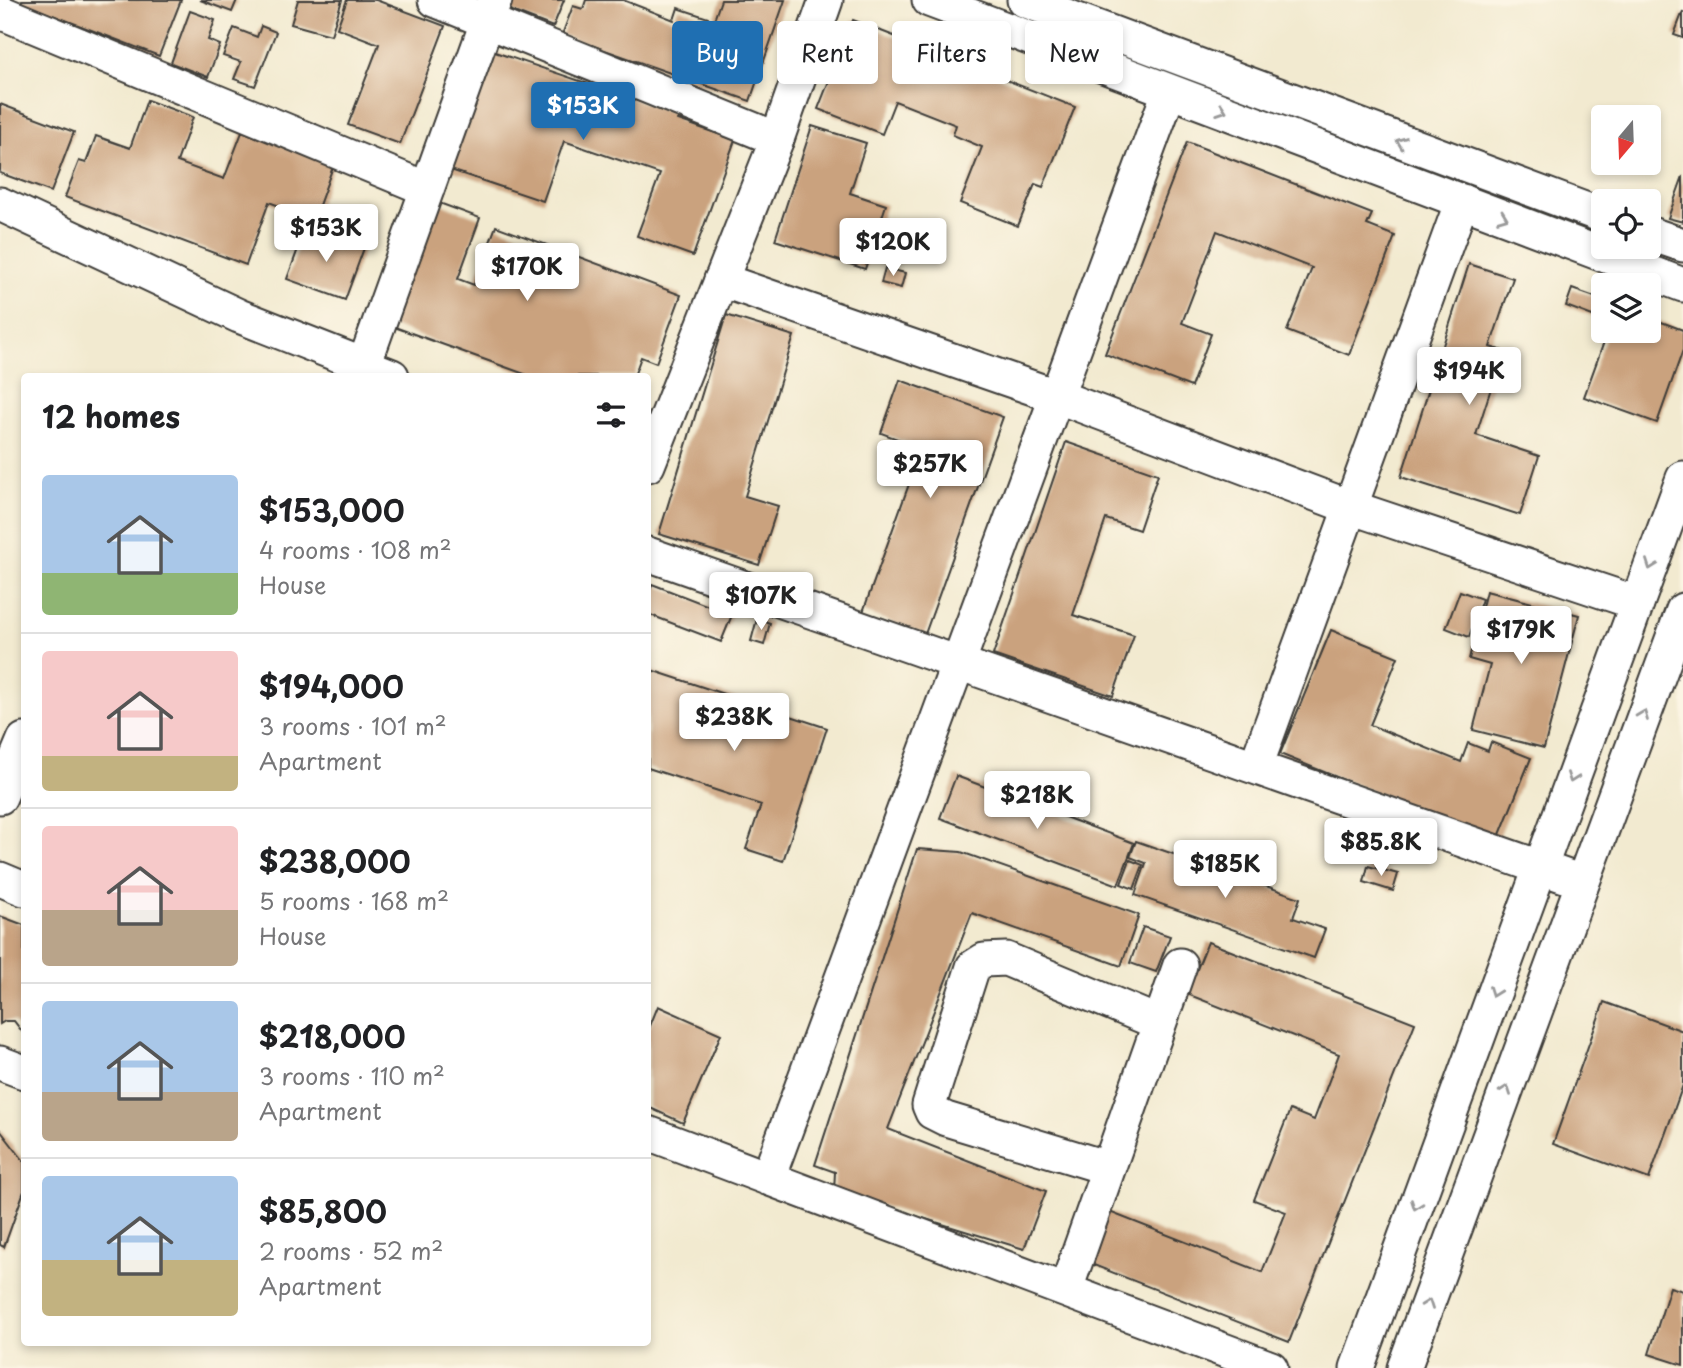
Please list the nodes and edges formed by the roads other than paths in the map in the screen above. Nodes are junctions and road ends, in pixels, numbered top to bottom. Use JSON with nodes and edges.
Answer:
{"nodes":[{"id":1,"x":435,"y":0,"type":"edge"},
{"id":2,"x":826,"y":0,"type":"edge"},
{"id":3,"x":929,"y":0,"type":"edge"},
{"id":4,"x":1024,"y":0,"type":"edge"},
{"id":5,"x":491,"y":10,"type":"edge"},
{"id":6,"x":0,"y":12,"type":"edge"},
{"id":7,"x":1169,"y":92,"type":"junction"},
{"id":8,"x":777,"y":139,"type":"junction"},
{"id":9,"x":1438,"y":155,"type":"junction"},
{"id":10,"x":1429,"y":187,"type":"junction"},
{"id":11,"x":427,"y":189,"type":"junction"},
{"id":12,"x":1462,"y":201,"type":"junction"},
{"id":13,"x":0,"y":204,"type":"edge"},
{"id":14,"x":1591,"y":212,"type":"edge"},
{"id":15,"x":1661,"y":237,"type":"edge"},
{"id":16,"x":1683,"y":245,"type":"edge"},
{"id":17,"x":721,"y":280,"type":"junction"},
{"id":18,"x":1683,"y":285,"type":"edge"},
{"id":19,"x":378,"y":371,"type":"edge"},
{"id":20,"x":1056,"y":396,"type":"junction"},
{"id":21,"x":651,"y":457,"type":"edge"},
{"id":22,"x":1683,"y":478,"type":"edge"},
{"id":23,"x":1350,"y":507,"type":"junction"},
{"id":24,"x":651,"y":555,"type":"edge"},
{"id":25,"x":1637,"y":603,"type":"junction"},
{"id":26,"x":1683,"y":610,"type":"edge"},
{"id":27,"x":958,"y":661,"type":"junction"},
{"id":28,"x":21,"y":747,"type":"edge"},
{"id":29,"x":1256,"y":766,"type":"junction"},
{"id":30,"x":0,"y":797,"type":"edge"},
{"id":31,"x":1539,"y":866,"type":"junction"},
{"id":32,"x":0,"y":879,"type":"edge"},
{"id":33,"x":1582,"y":882,"type":"junction"},
{"id":34,"x":21,"y":888,"type":"edge"},
{"id":35,"x":1180,"y":965,"type":"dead end"},
{"id":36,"x":1159,"y":1023,"type":"junction"},
{"id":37,"x":0,"y":1063,"type":"edge"},
{"id":38,"x":21,"y":1071,"type":"edge"},
{"id":39,"x":651,"y":1134,"type":"edge"},
{"id":40,"x":1108,"y":1168,"type":"junction"},
{"id":41,"x":768,"y":1178,"type":"junction"},
{"id":42,"x":1066,"y":1289,"type":"junction"},
{"id":43,"x":1271,"y":1368,"type":"edge"},
{"id":44,"x":1357,"y":1368,"type":"edge"},
{"id":45,"x":1404,"y":1368,"type":"edge"}],
"edges":[{"from":1,"to":5,"type":"street"},
{"from":2,"to":8,"type":"street"},
{"from":3,"to":7,"type":"street"},
{"from":9,"to":4,"type":"street","one_way":true},
{"from":5,"to":8,"type":"street"},
{"from":5,"to":11,"type":"street"},
{"from":6,"to":11,"type":"street"},
{"from":7,"to":10,"type":"street","one_way":true},
{"from":7,"to":20,"type":"street"},
{"from":8,"to":17,"type":"street"},
{"from":9,"to":10,"type":"street"},
{"from":9,"to":14,"type":"street"},
{"from":10,"to":12,"type":"street"},
{"from":11,"to":19,"type":"street"},
{"from":12,"to":18,"type":"street","one_way":true},
{"from":12,"to":23,"type":"street"},
{"from":13,"to":19,"type":"street"},
{"from":15,"to":16,"type":"street"},
{"from":17,"to":20,"type":"street"},
{"from":17,"to":21,"type":"street"},
{"from":20,"to":23,"type":"street"},
{"from":20,"to":27,"type":"street"},
{"from":22,"to":25,"type":"street","one_way":true},
{"from":23,"to":25,"type":"street"},
{"from":23,"to":29,"type":"street"},
{"from":24,"to":27,"type":"street"},
{"from":25,"to":31,"type":"street","one_way":true},
{"from":33,"to":26,"type":"street","one_way":true},
{"from":27,"to":29,"type":"street"},
{"from":27,"to":41,"type":"street"},
{"from":28,"to":30,"type":"street"},
{"from":29,"to":31,"type":"street"},
{"from":31,"to":33,"type":"street"},
{"from":31,"to":44,"type":"street","one_way":true},
{"from":32,"to":34,"type":"street"},
{"from":45,"to":33,"type":"street","one_way":true},
{"from":35,"to":36,"type":"street"},
{"from":36,"to":40,"type":"street"},
{"from":36,"to":40,"type":"street"},
{"from":37,"to":38,"type":"street"},
{"from":39,"to":41,"type":"street"},
{"from":40,"to":42,"type":"street"},
{"from":41,"to":42,"type":"street"},
{"from":42,"to":43,"type":"street"}]}
